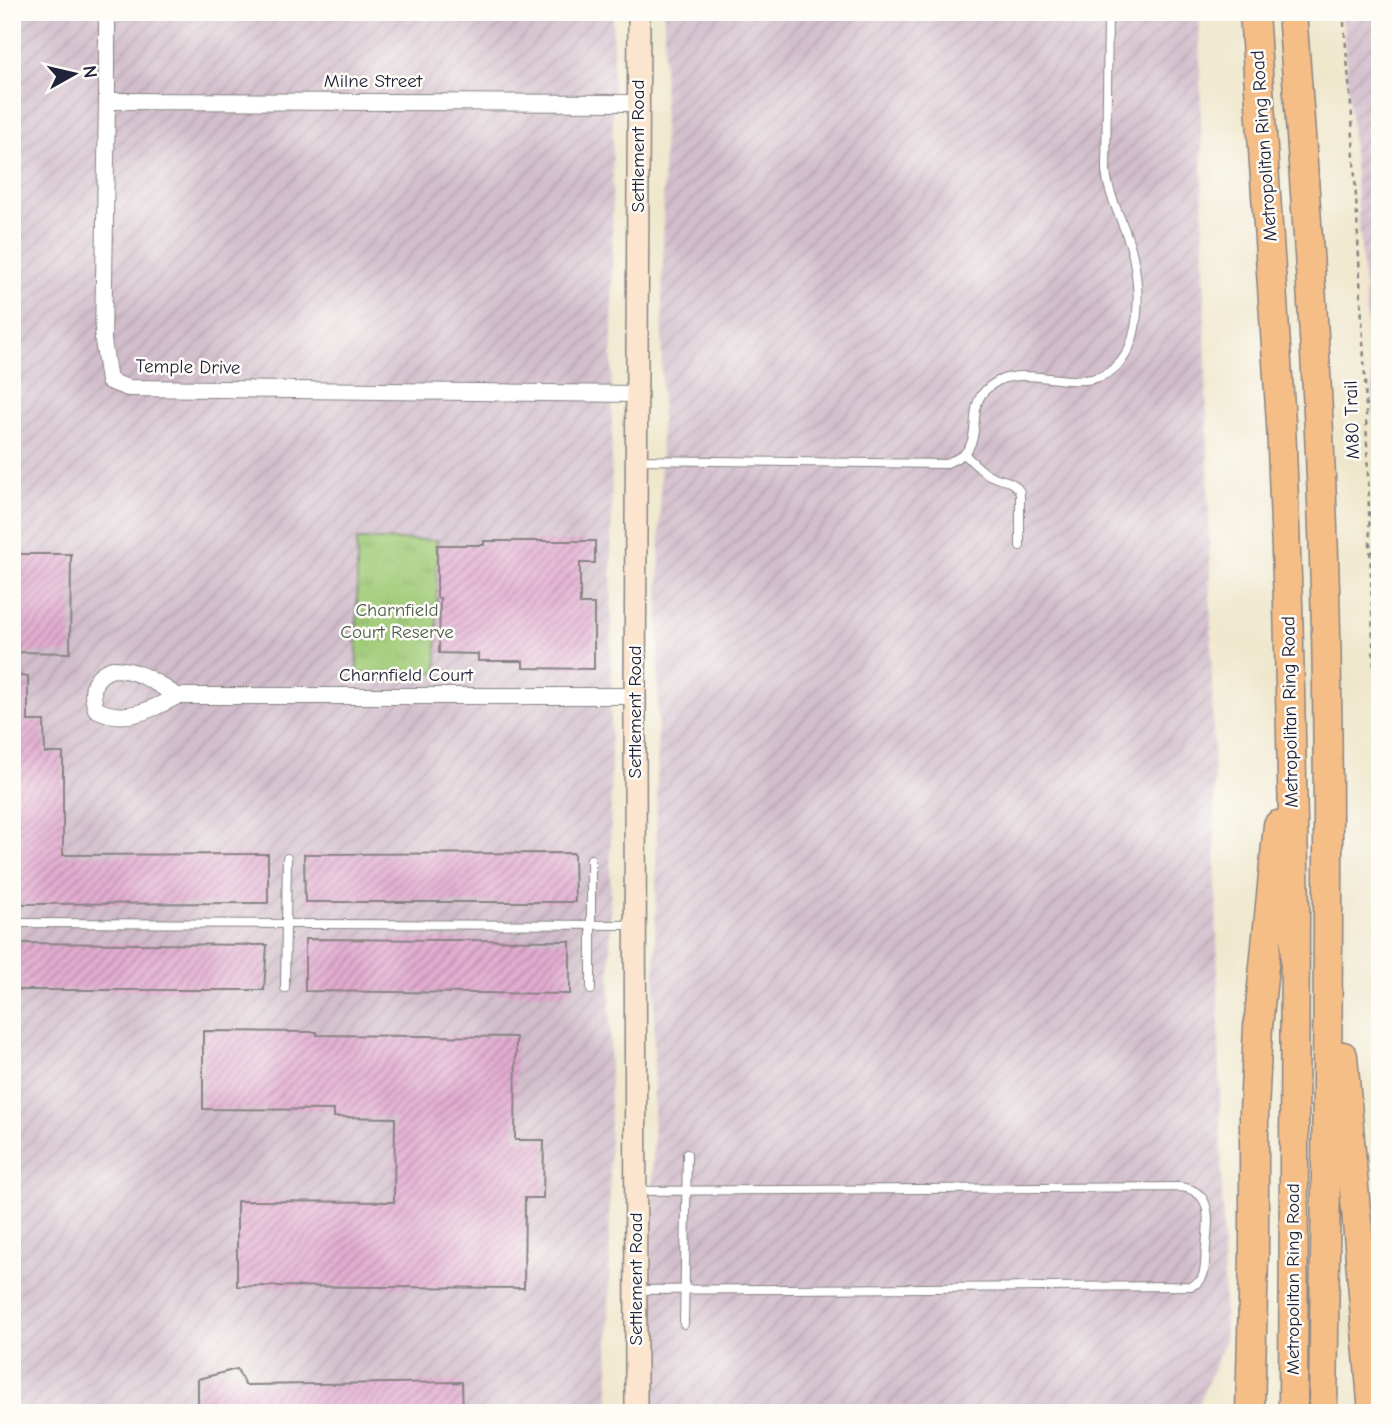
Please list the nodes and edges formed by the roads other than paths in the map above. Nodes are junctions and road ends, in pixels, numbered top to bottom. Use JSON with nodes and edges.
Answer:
{"nodes":[{"id":1,"x":107,"y":12,"type":"edge"},
{"id":2,"x":639,"y":12,"type":"edge"},
{"id":3,"x":1254,"y":12,"type":"edge"},
{"id":4,"x":1292,"y":12,"type":"edge"},
{"id":5,"x":1108,"y":16,"type":"dead end"},
{"id":6,"x":107,"y":101,"type":"junction"},
{"id":7,"x":638,"y":103,"type":"junction"},
{"id":8,"x":637,"y":394,"type":"junction"},
{"id":9,"x":964,"y":454,"type":"junction"},
{"id":10,"x":637,"y":460,"type":"junction"},
{"id":11,"x":1020,"y":547,"type":"dead end"},
{"id":12,"x":177,"y":696,"type":"junction"},
{"id":13,"x":635,"y":696,"type":"junction"},
{"id":14,"x":1290,"y":746,"type":"junction"},
{"id":15,"x":287,"y":858,"type":"dead end"},
{"id":16,"x":592,"y":859,"type":"dead end"},
{"id":17,"x":1329,"y":900,"type":"junction"},
{"id":18,"x":12,"y":923,"type":"edge"},
{"id":19,"x":286,"y":924,"type":"junction"},
{"id":20,"x":592,"y":925,"type":"junction"},
{"id":21,"x":636,"y":926,"type":"junction"},
{"id":22,"x":285,"y":988,"type":"dead end"},
{"id":23,"x":590,"y":990,"type":"dead end"},
{"id":24,"x":687,"y":1154,"type":"dead end"},
{"id":25,"x":636,"y":1191,"type":"junction"},
{"id":26,"x":687,"y":1191,"type":"junction"},
{"id":27,"x":636,"y":1290,"type":"junction"},
{"id":28,"x":685,"y":1290,"type":"junction"},
{"id":29,"x":684,"y":1324,"type":"dead end"},
{"id":30,"x":636,"y":1413,"type":"edge"},
{"id":31,"x":1250,"y":1413,"type":"edge"},
{"id":32,"x":1293,"y":1413,"type":"edge"},
{"id":33,"x":1323,"y":1413,"type":"edge"},
{"id":34,"x":1373,"y":1413,"type":"edge"}],
"edges":[{"from":1,"to":6,"type":"street","name":"Temple Drive"},
{"from":2,"to":7,"type":"main road","name":"Settlement Road"},
{"from":3,"to":14,"type":"highway","name":"Metropolitan Ring Road"},
{"from":4,"to":17,"type":"highway","name":"Metropolitan Ring Road"},
{"from":5,"to":9,"type":"lane"},
{"from":6,"to":7,"type":"street","name":"Milne Street"},
{"from":6,"to":8,"type":"street","name":"Temple Drive"},
{"from":7,"to":8,"type":"main road","name":"Settlement Road"},
{"from":8,"to":10,"type":"main road","name":"Settlement Road"},
{"from":9,"to":10,"type":"lane"},
{"from":9,"to":11,"type":"lane"},
{"from":10,"to":13,"type":"main road","name":"Settlement Road"},
{"from":12,"to":12,"type":"street","name":"Charnfield Court"},
{"from":12,"to":13,"type":"street","name":"Charnfield Court"},
{"from":13,"to":21,"type":"main road","name":"Settlement Road"},
{"from":14,"to":31,"type":"highway"},
{"from":14,"to":32,"type":"highway","name":"Metropolitan Ring Road"},
{"from":15,"to":19,"type":"lane"},
{"from":16,"to":20,"type":"lane"},
{"from":17,"to":33,"type":"highway","name":"Metropolitan Ring Road"},
{"from":17,"to":34,"type":"highway"},
{"from":18,"to":19,"type":"lane"},
{"from":19,"to":20,"type":"lane"},
{"from":19,"to":22,"type":"lane"},
{"from":20,"to":21,"type":"lane"},
{"from":20,"to":23,"type":"lane"},
{"from":21,"to":25,"type":"main road","name":"Settlement Road"},
{"from":24,"to":26,"type":"lane"},
{"from":25,"to":26,"type":"lane"},
{"from":25,"to":27,"type":"main road","name":"Settlement Road"},
{"from":26,"to":28,"type":"lane"},
{"from":26,"to":28,"type":"lane"},
{"from":27,"to":28,"type":"lane"},
{"from":27,"to":30,"type":"main road","name":"Settlement Road"},
{"from":28,"to":29,"type":"lane"}]}
